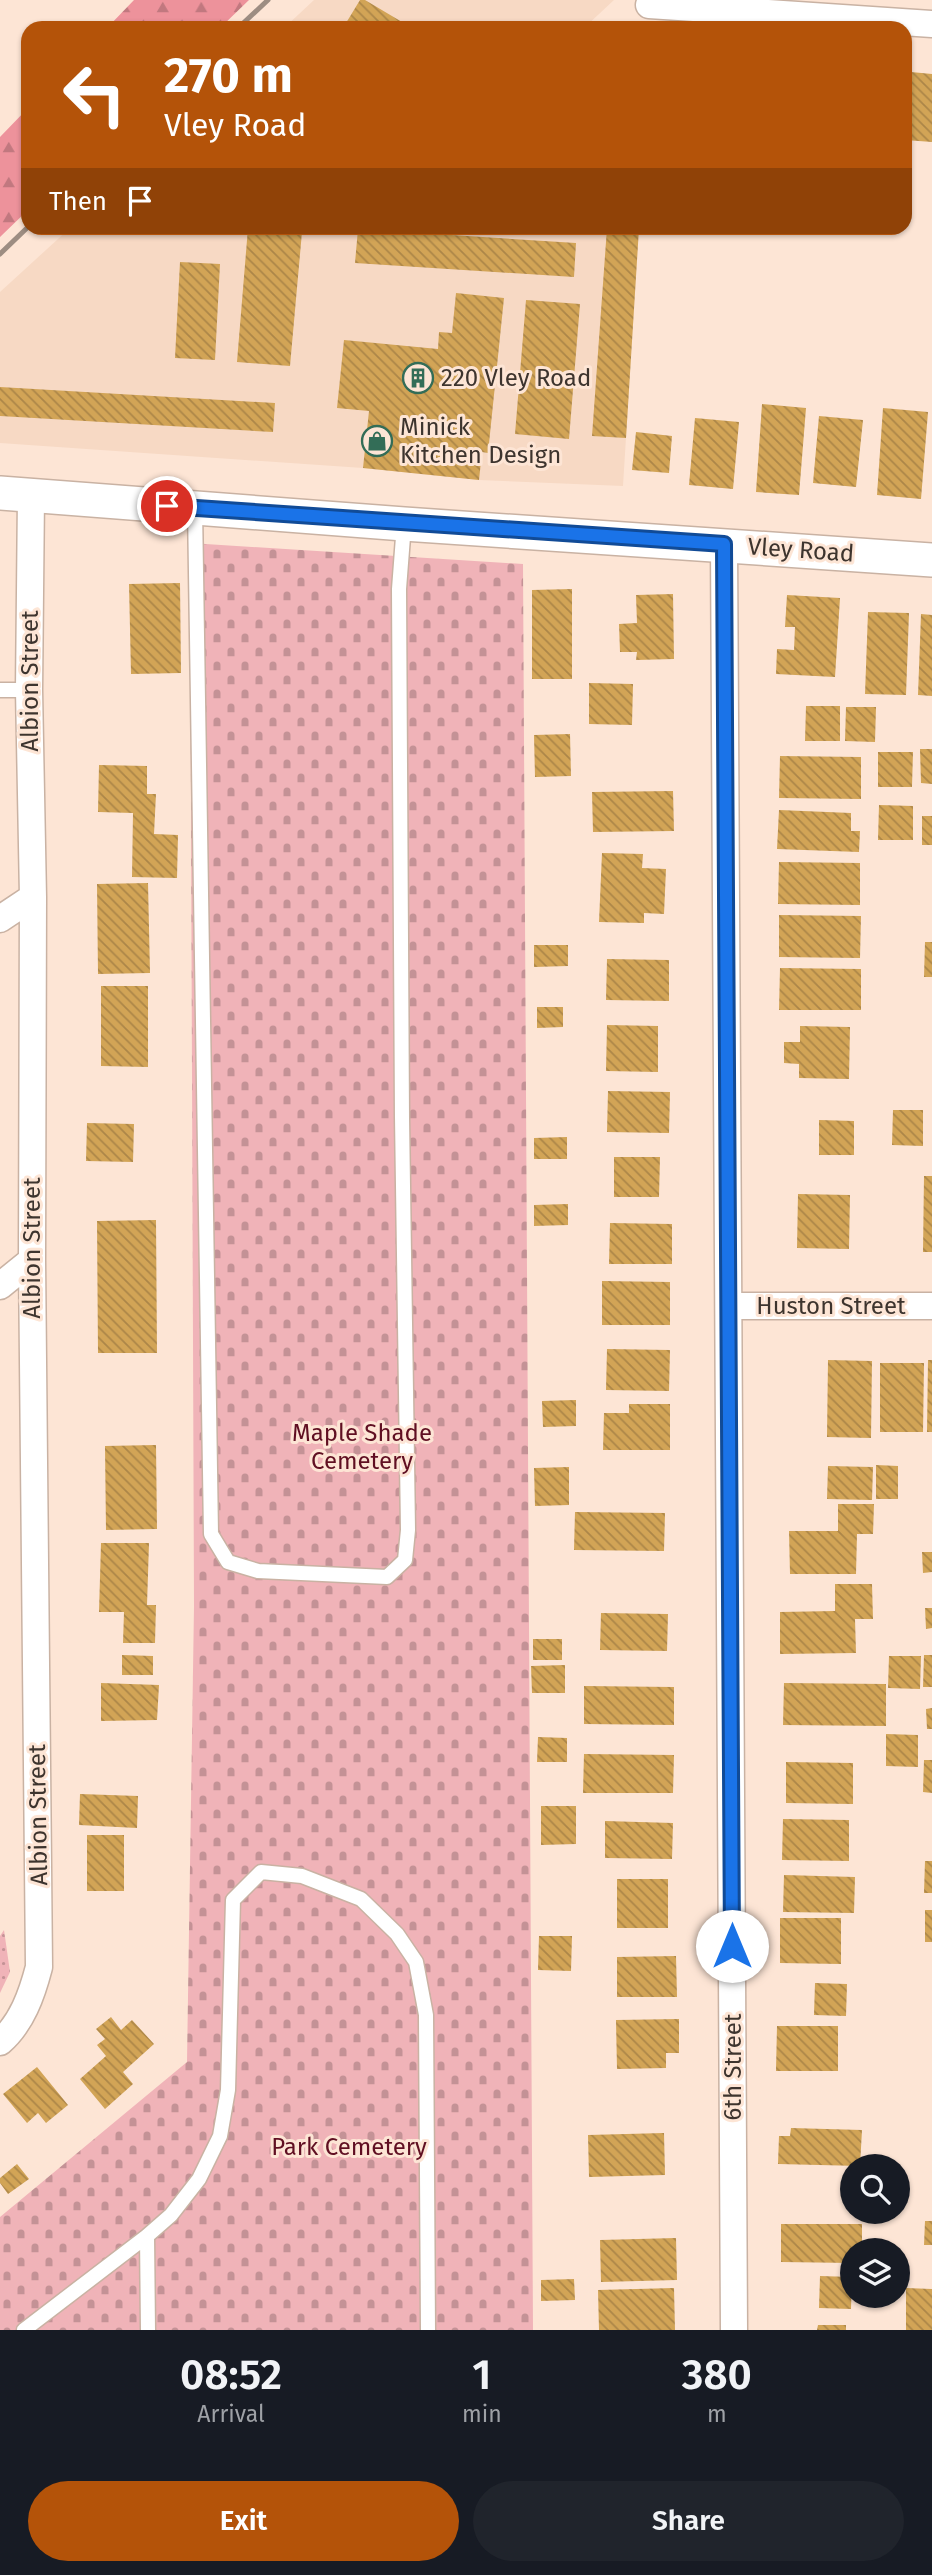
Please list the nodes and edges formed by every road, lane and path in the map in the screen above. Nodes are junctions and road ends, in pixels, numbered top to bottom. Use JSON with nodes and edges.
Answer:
{"nodes":[{"id":1,"x":649,"y":5,"type":"dead end"},
{"id":2,"x":887,"y":21,"type":"edge"},
{"id":3,"x":912,"y":23,"type":"edge"},
{"id":4,"x":932,"y":24,"type":"edge"},
{"id":5,"x":15,"y":494,"type":"edge"},
{"id":6,"x":195,"y":508,"type":"junction"},
{"id":7,"x":404,"y":524,"type":"junction"},
{"id":8,"x":724,"y":544,"type":"junction"},
{"id":9,"x":932,"y":560,"type":"edge"},
{"id":10,"x":0,"y":690,"type":"edge"},
{"id":11,"x":29,"y":690,"type":"junction"},
{"id":12,"x":33,"y":897,"type":"junction"},
{"id":13,"x":0,"y":919,"type":"edge"},
{"id":14,"x":32,"y":1260,"type":"junction"},
{"id":15,"x":0,"y":1286,"type":"edge"},
{"id":16,"x":730,"y":1306,"type":"junction"},
{"id":17,"x":932,"y":1306,"type":"edge"},
{"id":18,"x":0,"y":2042,"type":"edge"},
{"id":19,"x":147,"y":2236,"type":"junction"},
{"id":20,"x":24,"y":2330,"type":"edge"},
{"id":21,"x":148,"y":2330,"type":"edge"},
{"id":22,"x":428,"y":2330,"type":"edge"},
{"id":23,"x":734,"y":2330,"type":"edge"}],
"edges":[{"from":1,"to":2,"type":"street"},
{"from":3,"to":4,"type":"street"},
{"from":5,"to":6,"type":"street","name":"Vley Road"},
{"from":5,"to":11,"type":"street","name":"Albion Street"},
{"from":6,"to":7,"type":"street","name":"Vley Road"},
{"from":6,"to":7,"type":"lane"},
{"from":7,"to":8,"type":"street","name":"Vley Road"},
{"from":8,"to":9,"type":"street","name":"Vley Road"},
{"from":8,"to":16,"type":"street","name":"6th Street"},
{"from":10,"to":11,"type":"lane"},
{"from":11,"to":12,"type":"street","name":"Albion Street"},
{"from":12,"to":13,"type":"street"},
{"from":12,"to":14,"type":"street","name":"Albion Street"},
{"from":14,"to":15,"type":"street"},
{"from":14,"to":18,"type":"street","name":"Albion Street"},
{"from":16,"to":17,"type":"street","name":"Huston Street"},
{"from":16,"to":23,"type":"street","name":"6th Street"},
{"from":19,"to":20,"type":"lane"},
{"from":19,"to":21,"type":"lane"},
{"from":19,"to":22,"type":"lane"}]}
